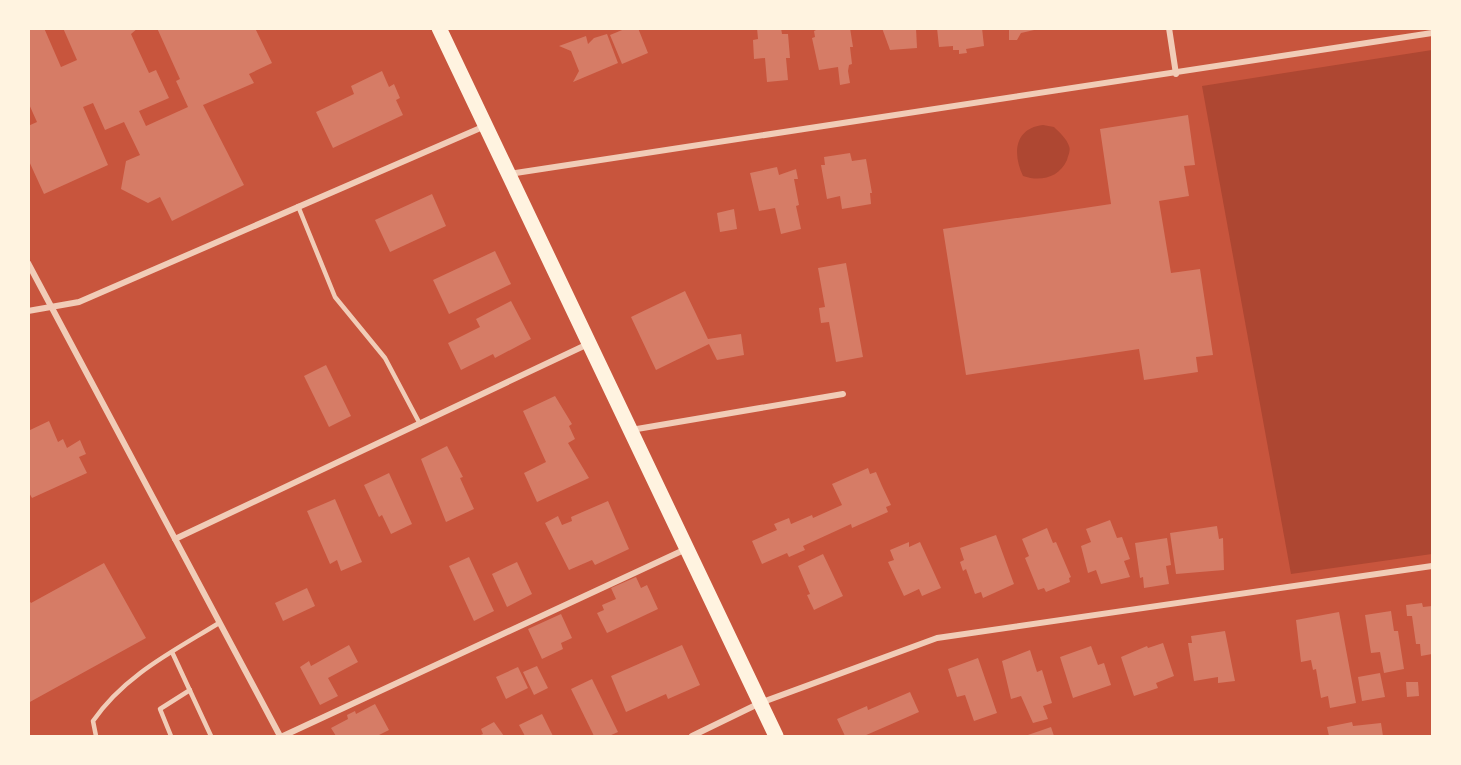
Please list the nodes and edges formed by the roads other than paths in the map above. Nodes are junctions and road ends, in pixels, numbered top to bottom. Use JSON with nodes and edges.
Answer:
{"nodes":[{"id":1,"x":439,"y":28,"type":"edge"},
{"id":2,"x":1169,"y":28,"type":"edge"},
{"id":3,"x":1432,"y":33,"type":"edge"},
{"id":4,"x":1176,"y":74,"type":"junction"},
{"id":5,"x":485,"y":125,"type":"junction"},
{"id":6,"x":509,"y":174,"type":"junction"},
{"id":7,"x":298,"y":206,"type":"junction"},
{"id":8,"x":28,"y":263,"type":"edge"},
{"id":9,"x":52,"y":307,"type":"junction"},
{"id":10,"x":28,"y":311,"type":"edge"},
{"id":11,"x":589,"y":343,"type":"junction"},
{"id":12,"x":843,"y":394,"type":"dead end"},
{"id":13,"x":420,"y":424,"type":"junction"},
{"id":14,"x":630,"y":430,"type":"junction"},
{"id":15,"x":175,"y":539,"type":"junction"},
{"id":16,"x":687,"y":549,"type":"junction"},
{"id":17,"x":1432,"y":566,"type":"edge"},
{"id":18,"x":219,"y":623,"type":"junction"},
{"id":19,"x":172,"y":652,"type":"junction"},
{"id":20,"x":190,"y":690,"type":"junction"},
{"id":21,"x":760,"y":703,"type":"junction"},
{"id":22,"x":96,"y":736,"type":"edge"},
{"id":23,"x":171,"y":736,"type":"edge"},
{"id":24,"x":211,"y":736,"type":"edge"},
{"id":25,"x":281,"y":736,"type":"edge"},
{"id":26,"x":692,"y":736,"type":"edge"},
{"id":27,"x":776,"y":736,"type":"edge"}],
"edges":[{"from":1,"to":5,"type":"main road"},
{"from":2,"to":4,"type":"street"},
{"from":3,"to":4,"type":"street"},
{"from":4,"to":6,"type":"street"},
{"from":5,"to":6,"type":"main road"},
{"from":5,"to":7,"type":"street"},
{"from":6,"to":11,"type":"main road"},
{"from":7,"to":9,"type":"street"},
{"from":7,"to":13,"type":"lane"},
{"from":8,"to":9,"type":"street"},
{"from":9,"to":10,"type":"street"},
{"from":9,"to":15,"type":"street"},
{"from":11,"to":13,"type":"street"},
{"from":11,"to":14,"type":"main road"},
{"from":12,"to":14,"type":"street"},
{"from":13,"to":15,"type":"street"},
{"from":14,"to":16,"type":"main road"},
{"from":15,"to":18,"type":"street"},
{"from":16,"to":21,"type":"main road"},
{"from":16,"to":25,"type":"street"},
{"from":17,"to":21,"type":"street"},
{"from":18,"to":19,"type":"lane"},
{"from":18,"to":25,"type":"street"},
{"from":19,"to":20,"type":"lane"},
{"from":19,"to":22,"type":"lane"},
{"from":20,"to":23,"type":"lane"},
{"from":20,"to":24,"type":"lane"},
{"from":21,"to":26,"type":"street"},
{"from":21,"to":27,"type":"main road"}]}
